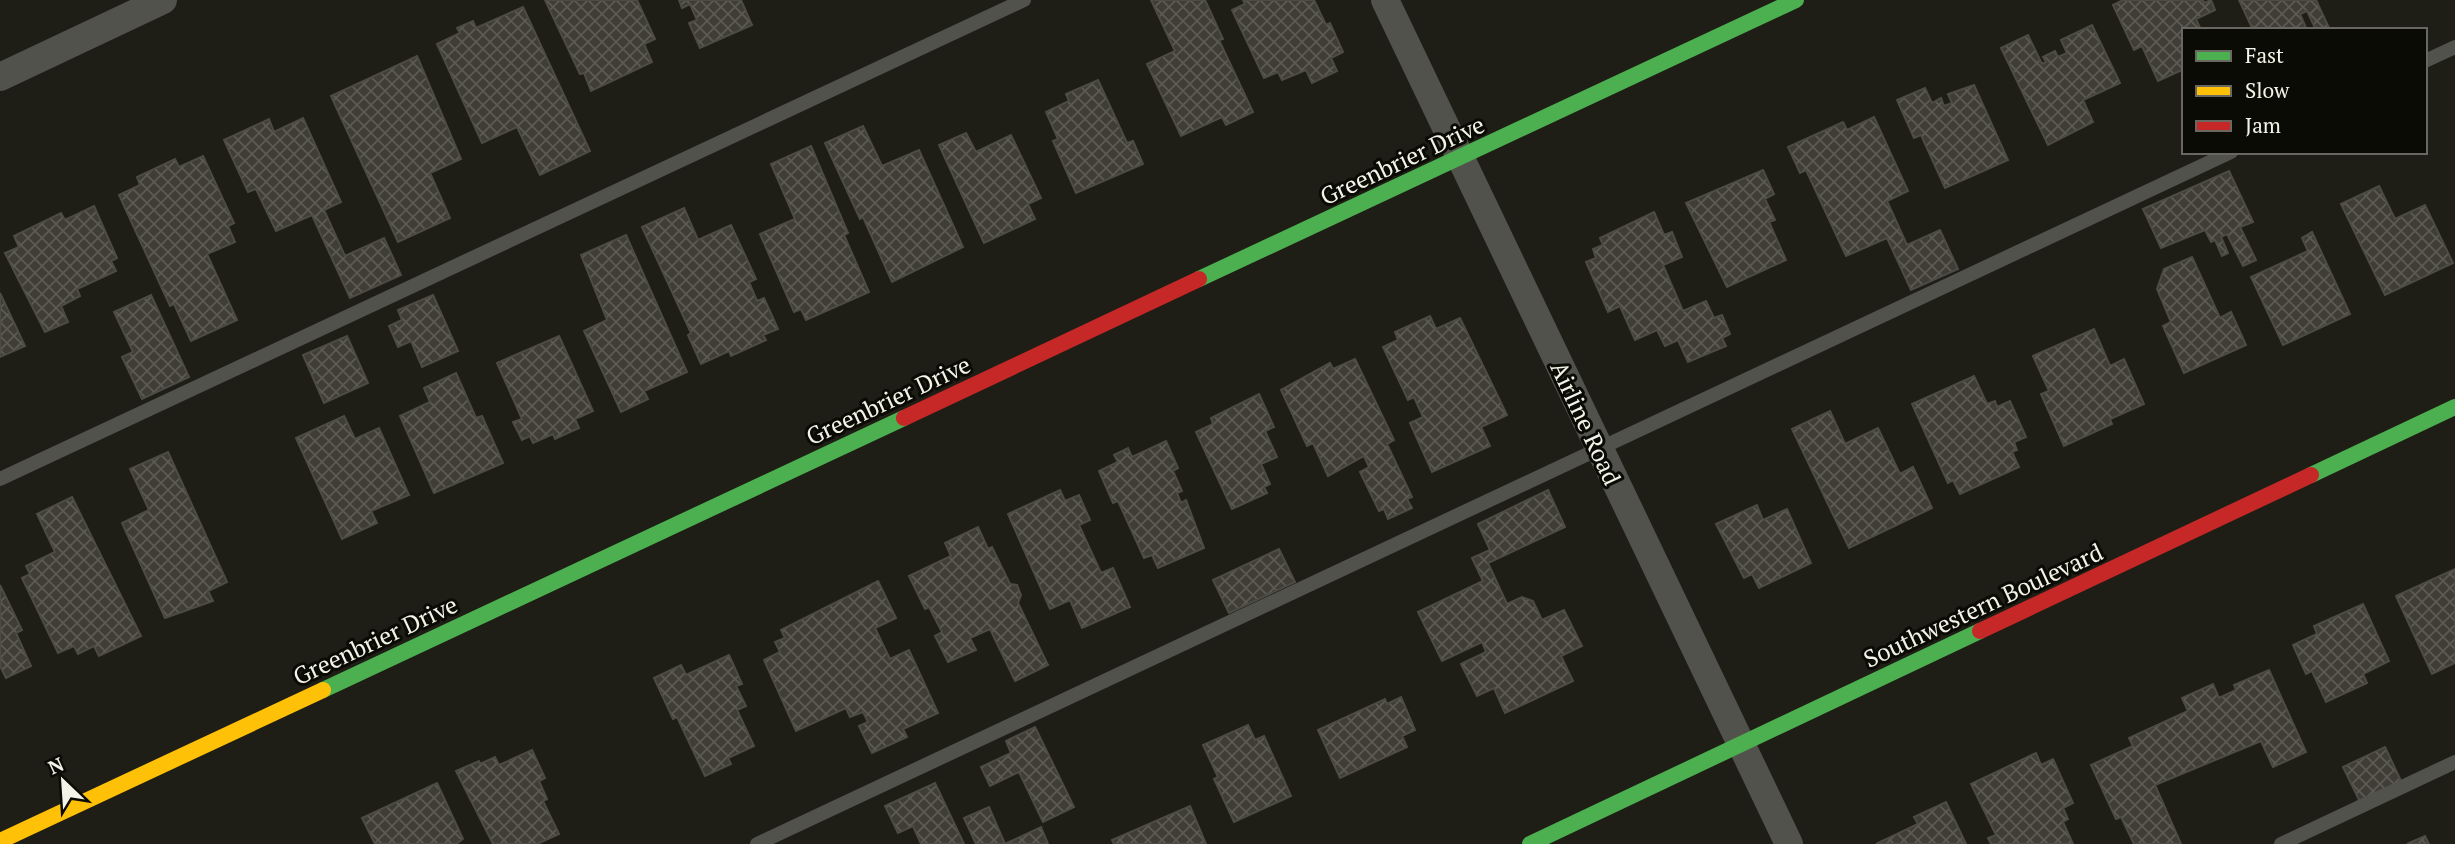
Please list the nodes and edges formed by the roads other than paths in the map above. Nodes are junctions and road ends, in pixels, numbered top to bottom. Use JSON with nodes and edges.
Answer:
{"nodes":[{"id":1,"x":163,"y":0,"type":"edge"},
{"id":2,"x":1024,"y":0,"type":"edge"},
{"id":3,"x":1385,"y":0,"type":"edge"},
{"id":4,"x":1796,"y":0,"type":"edge"},
{"id":5,"x":2455,"y":47,"type":"edge"},
{"id":6,"x":2427,"y":60,"type":"edge"},
{"id":7,"x":0,"y":76,"type":"edge"},
{"id":8,"x":2227,"y":154,"type":"edge"},
{"id":9,"x":1461,"y":158,"type":"junction"},
{"id":10,"x":2455,"y":407,"type":"edge"},
{"id":11,"x":1598,"y":448,"type":"junction"},
{"id":12,"x":0,"y":479,"type":"edge"},
{"id":13,"x":1741,"y":745,"type":"junction"},
{"id":14,"x":2455,"y":761,"type":"edge"},
{"id":15,"x":0,"y":841,"type":"edge"},
{"id":16,"x":757,"y":844,"type":"edge"},
{"id":17,"x":1530,"y":844,"type":"edge"},
{"id":18,"x":1789,"y":844,"type":"edge"},
{"id":19,"x":2281,"y":844,"type":"edge"}],
"edges":[{"from":1,"to":7,"type":"street"},
{"from":2,"to":12,"type":"lane"},
{"from":3,"to":9,"type":"street","name":"Airline Road"},
{"from":4,"to":9,"type":"street","name":"Greenbrier Drive"},
{"from":5,"to":6,"type":"lane"},
{"from":8,"to":11,"type":"lane"},
{"from":9,"to":11,"type":"street","name":"Airline Road"},
{"from":9,"to":15,"type":"street","name":"Greenbrier Drive"},
{"from":10,"to":13,"type":"street","name":"Southwestern Boulevard"},
{"from":11,"to":13,"type":"street","name":"Airline Road"},
{"from":11,"to":16,"type":"lane"},
{"from":13,"to":17,"type":"street","name":"Southwestern Boulevard"},
{"from":13,"to":18,"type":"street","name":"Airline Road"},
{"from":14,"to":19,"type":"lane"}]}
